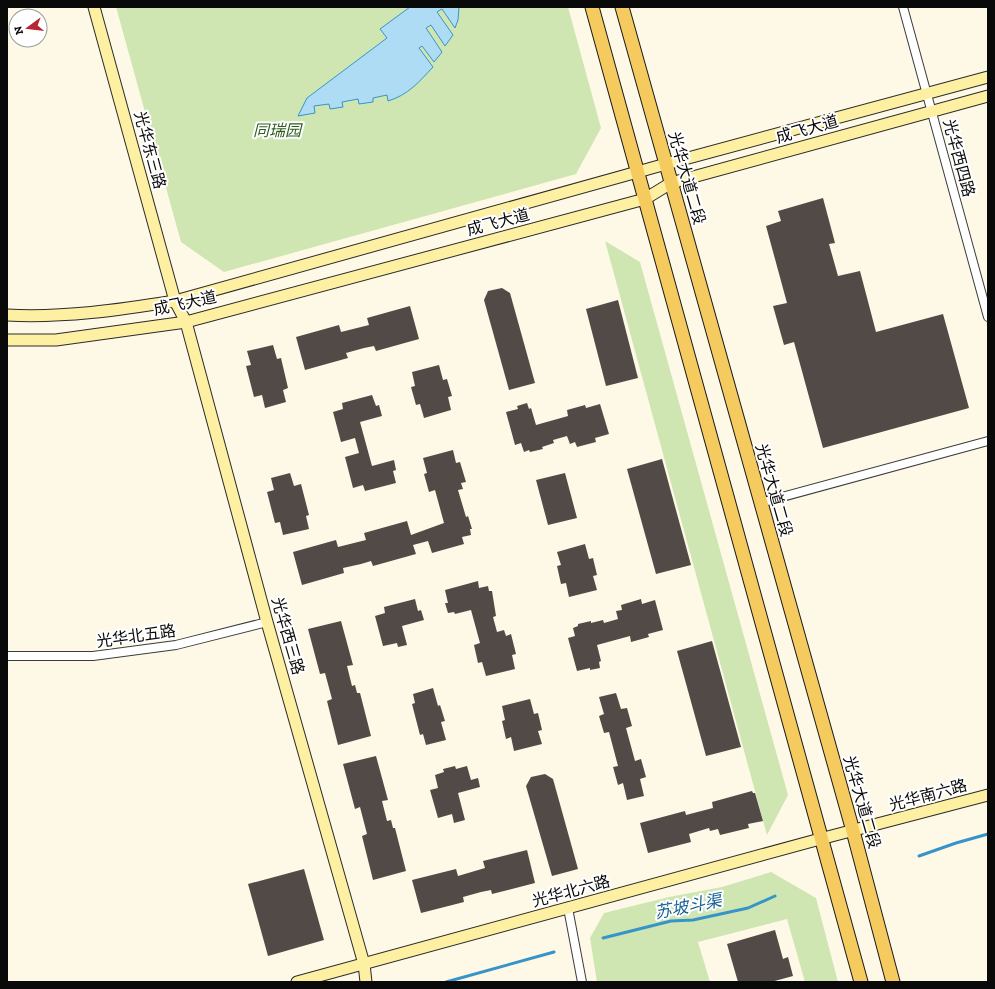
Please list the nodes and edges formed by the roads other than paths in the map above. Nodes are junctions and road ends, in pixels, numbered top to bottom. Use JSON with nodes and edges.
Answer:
{"nodes":[{"id":1,"x":94,"y":7,"type":"edge"},
{"id":2,"x":592,"y":7,"type":"edge"},
{"id":3,"x":622,"y":7,"type":"edge"},
{"id":4,"x":903,"y":7,"type":"edge"},
{"id":5,"x":988,"y":77,"type":"edge"},
{"id":6,"x":927,"y":93,"type":"junction"},
{"id":7,"x":988,"y":96,"type":"edge"},
{"id":8,"x":932,"y":111,"type":"junction"},
{"id":9,"x":666,"y":164,"type":"junction"},
{"id":10,"x":637,"y":172,"type":"junction"},
{"id":11,"x":671,"y":183,"type":"junction"},
{"id":12,"x":645,"y":199,"type":"junction"},
{"id":13,"x":175,"y":301,"type":"junction"},
{"id":14,"x":7,"y":315,"type":"edge"},
{"id":15,"x":988,"y":317,"type":"edge"},
{"id":16,"x":186,"y":322,"type":"junction"},
{"id":17,"x":7,"y":340,"type":"edge"},
{"id":18,"x":988,"y":441,"type":"edge"},
{"id":19,"x":760,"y":503,"type":"junction"},
{"id":20,"x":267,"y":622,"type":"junction"},
{"id":21,"x":7,"y":656,"type":"edge"},
{"id":22,"x":988,"y":795,"type":"edge"},
{"id":23,"x":853,"y":831,"type":"junction"},
{"id":24,"x":820,"y":839,"type":"junction"},
{"id":25,"x":568,"y":908,"type":"junction"},
{"id":26,"x":364,"y":964,"type":"junction"},
{"id":27,"x":297,"y":982,"type":"edge"},
{"id":28,"x":366,"y":982,"type":"edge"},
{"id":29,"x":582,"y":982,"type":"edge"},
{"id":30,"x":861,"y":982,"type":"edge"},
{"id":31,"x":893,"y":982,"type":"edge"}],
"edges":[{"from":1,"to":13,"type":"main road","name":"光华东三路"},
{"from":2,"to":10,"type":"main road"},
{"from":3,"to":9,"type":"main road","name":"光华大道二段"},
{"from":4,"to":6,"type":"street","name":"光华西四路"},
{"from":5,"to":6,"type":"main road","name":"成飞大道"},
{"from":6,"to":8,"type":"street","name":"光华西四路"},
{"from":6,"to":9,"type":"main road","name":"成飞大道"},
{"from":7,"to":8,"type":"main road","name":"成飞大道"},
{"from":8,"to":11,"type":"main road","name":"成飞大道"},
{"from":8,"to":15,"type":"street","name":"光华西四路"},
{"from":9,"to":10,"type":"main road","name":"成飞大道"},
{"from":9,"to":11,"type":"main road","name":"光华大道二段"},
{"from":10,"to":12,"type":"main road"},
{"from":10,"to":13,"type":"main road","name":"成飞大道"},
{"from":11,"to":12,"type":"main road","name":"成飞大道"},
{"from":11,"to":19,"type":"main road","name":"光华大道二段"},
{"from":12,"to":16,"type":"main road","name":"成飞大道"},
{"from":12,"to":24,"type":"main road"},
{"from":13,"to":14,"type":"main road","name":"成飞大道"},
{"from":13,"to":16,"type":"main road","name":"光华西三路"},
{"from":16,"to":17,"type":"main road","name":"成飞大道"},
{"from":16,"to":20,"type":"main road","name":"光华西三路"},
{"from":18,"to":19,"type":"street"},
{"from":19,"to":23,"type":"main road","name":"光华大道二段"},
{"from":20,"to":21,"type":"street","name":"光华北五路"},
{"from":20,"to":26,"type":"main road","name":"光华西三路"},
{"from":22,"to":23,"type":"main road","name":"光华南六路"},
{"from":23,"to":24,"type":"main road","name":"光华北六路"},
{"from":23,"to":31,"type":"main road","name":"光华大道二段"},
{"from":24,"to":25,"type":"main road","name":"光华北六路"},
{"from":24,"to":30,"type":"main road"},
{"from":25,"to":26,"type":"main road","name":"光华北六路"},
{"from":25,"to":29,"type":"street"},
{"from":26,"to":27,"type":"main road","name":"光华北六路"},
{"from":26,"to":28,"type":"main road","name":"光华西三路"}]}
